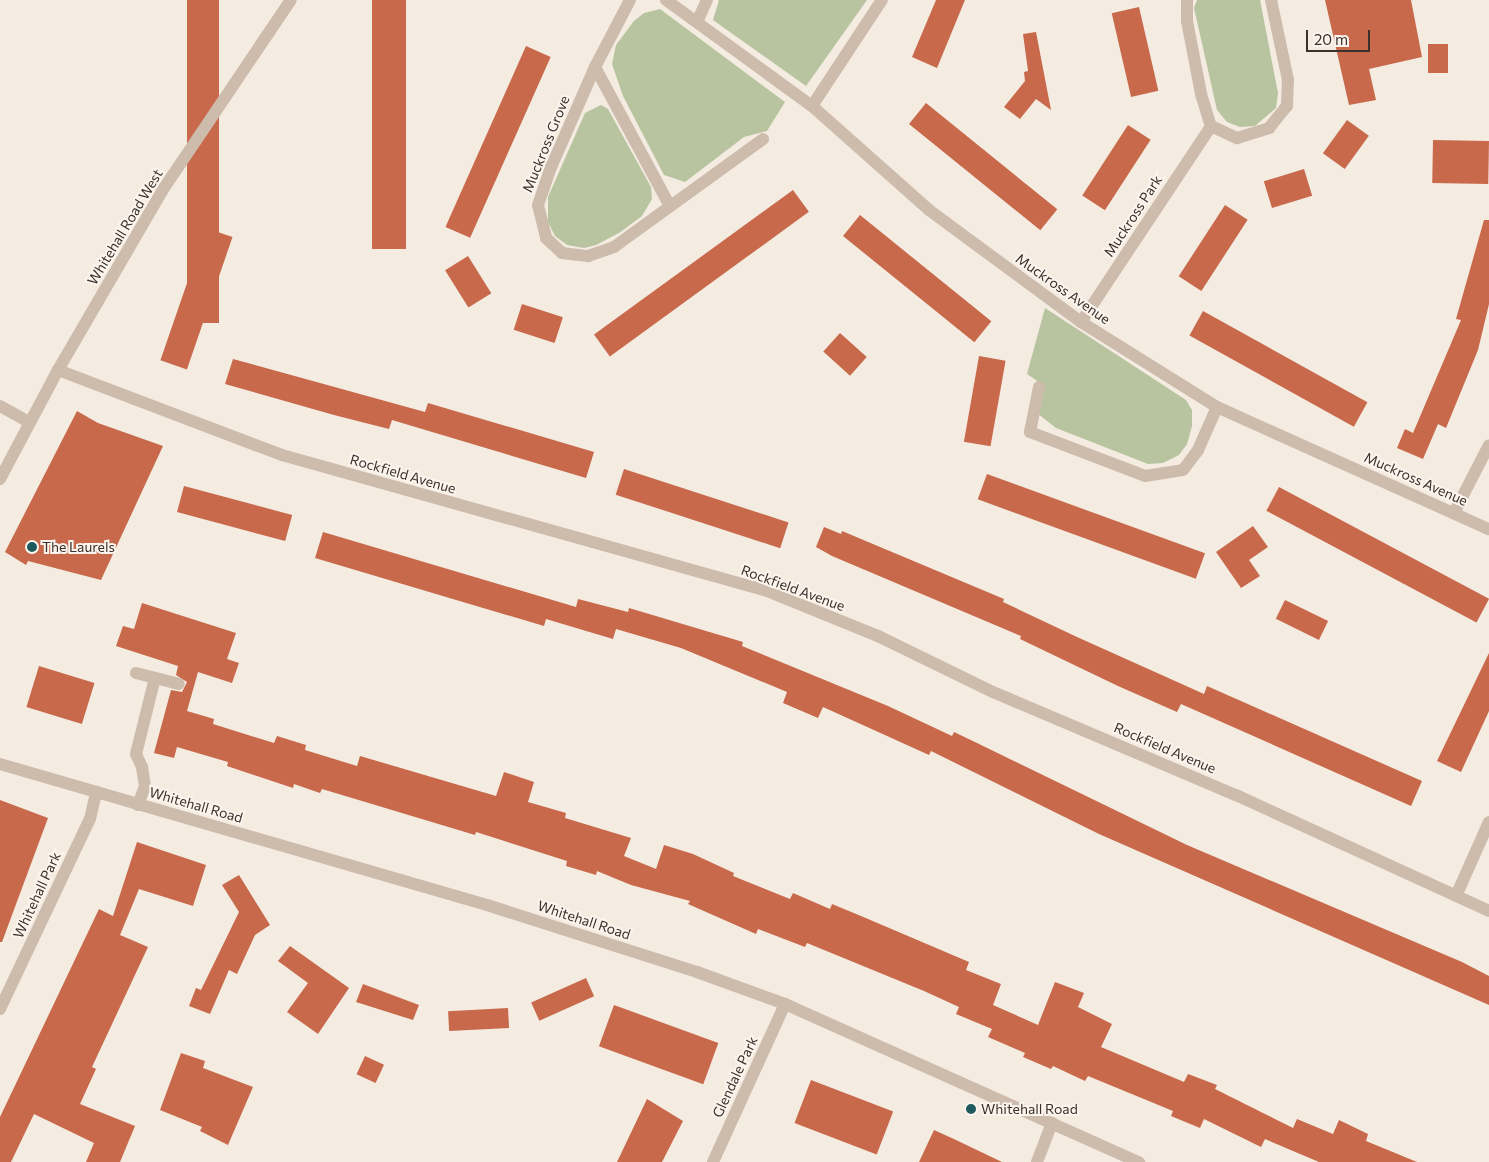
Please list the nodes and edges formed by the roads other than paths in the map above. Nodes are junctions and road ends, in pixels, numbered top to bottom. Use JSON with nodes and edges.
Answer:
{"nodes":[{"id":1,"x":291,"y":0,"type":"edge"},
{"id":2,"x":630,"y":0,"type":"edge"},
{"id":3,"x":666,"y":0,"type":"edge"},
{"id":4,"x":707,"y":0,"type":"edge"},
{"id":5,"x":882,"y":0,"type":"edge"},
{"id":6,"x":1187,"y":0,"type":"edge"},
{"id":7,"x":1271,"y":0,"type":"edge"},
{"id":8,"x":698,"y":20,"type":"junction"},
{"id":9,"x":595,"y":67,"type":"junction"},
{"id":10,"x":812,"y":106,"type":"junction"},
{"id":11,"x":1211,"y":126,"type":"junction"},
{"id":12,"x":762,"y":139,"type":"dead end"},
{"id":13,"x":670,"y":206,"type":"junction"},
{"id":14,"x":1081,"y":322,"type":"junction"},
{"id":15,"x":58,"y":370,"type":"junction"},
{"id":16,"x":1038,"y":387,"type":"dead end"},
{"id":17,"x":0,"y":406,"type":"edge"},
{"id":18,"x":1217,"y":407,"type":"junction"},
{"id":19,"x":29,"y":422,"type":"junction"},
{"id":20,"x":1489,"y":445,"type":"edge"},
{"id":21,"x":0,"y":479,"type":"edge"},
{"id":22,"x":1454,"y":513,"type":"junction"},
{"id":23,"x":1489,"y":529,"type":"edge"},
{"id":24,"x":136,"y":674,"type":"dead end"},
{"id":25,"x":155,"y":678,"type":"junction"},
{"id":26,"x":179,"y":684,"type":"dead end"},
{"id":27,"x":0,"y":764,"type":"edge"},
{"id":28,"x":96,"y":792,"type":"junction"},
{"id":29,"x":138,"y":805,"type":"junction"},
{"id":30,"x":1489,"y":822,"type":"edge"},
{"id":31,"x":1456,"y":896,"type":"junction"},
{"id":32,"x":1489,"y":911,"type":"edge"},
{"id":33,"x":785,"y":1004,"type":"junction"},
{"id":34,"x":0,"y":1009,"type":"edge"},
{"id":35,"x":1052,"y":1123,"type":"junction"},
{"id":36,"x":713,"y":1162,"type":"edge"},
{"id":37,"x":1037,"y":1162,"type":"edge"},
{"id":38,"x":1139,"y":1162,"type":"edge"}],
"edges":[{"from":1,"to":15,"type":"street","name":"Whitehall Road West"},
{"from":2,"to":9,"type":"street","name":"Muckross Grove"},
{"from":3,"to":8,"type":"street","name":"Muckross Avenue"},
{"from":4,"to":8,"type":"street"},
{"from":5,"to":10,"type":"street"},
{"from":6,"to":11,"type":"street"},
{"from":7,"to":11,"type":"street"},
{"from":8,"to":10,"type":"street","name":"Muckross Avenue"},
{"from":9,"to":13,"type":"street"},
{"from":9,"to":13,"type":"street","name":"Muckross Grove"},
{"from":10,"to":14,"type":"street","name":"Muckross Avenue"},
{"from":11,"to":14,"type":"street","name":"Muckross Park"},
{"from":12,"to":13,"type":"street","name":"Muckross Grove"},
{"from":14,"to":18,"type":"street","name":"Muckross Avenue"},
{"from":15,"to":19,"type":"street","name":"Whitehall Road West"},
{"from":15,"to":31,"type":"street","name":"Rockfield Avenue"},
{"from":16,"to":18,"type":"street"},
{"from":17,"to":19,"type":"street"},
{"from":18,"to":22,"type":"street","name":"Muckross Avenue"},
{"from":19,"to":21,"type":"street","name":"Whitehall Road West"},
{"from":20,"to":22,"type":"street"},
{"from":22,"to":23,"type":"street","name":"Muckross Avenue"},
{"from":24,"to":25,"type":"street"},
{"from":25,"to":26,"type":"street"},
{"from":25,"to":29,"type":"street"},
{"from":27,"to":28,"type":"street","name":"Whitehall Road"},
{"from":28,"to":29,"type":"street","name":"Whitehall Road"},
{"from":28,"to":34,"type":"street","name":"Whitehall Park"},
{"from":29,"to":33,"type":"street","name":"Whitehall Road"},
{"from":30,"to":31,"type":"street"},
{"from":31,"to":32,"type":"street","name":"Rockfield Avenue"},
{"from":33,"to":35,"type":"street","name":"Whitehall Road"},
{"from":33,"to":36,"type":"street","name":"Glendale Park"},
{"from":35,"to":37,"type":"street"},
{"from":35,"to":38,"type":"street","name":"Whitehall Road"}]}
